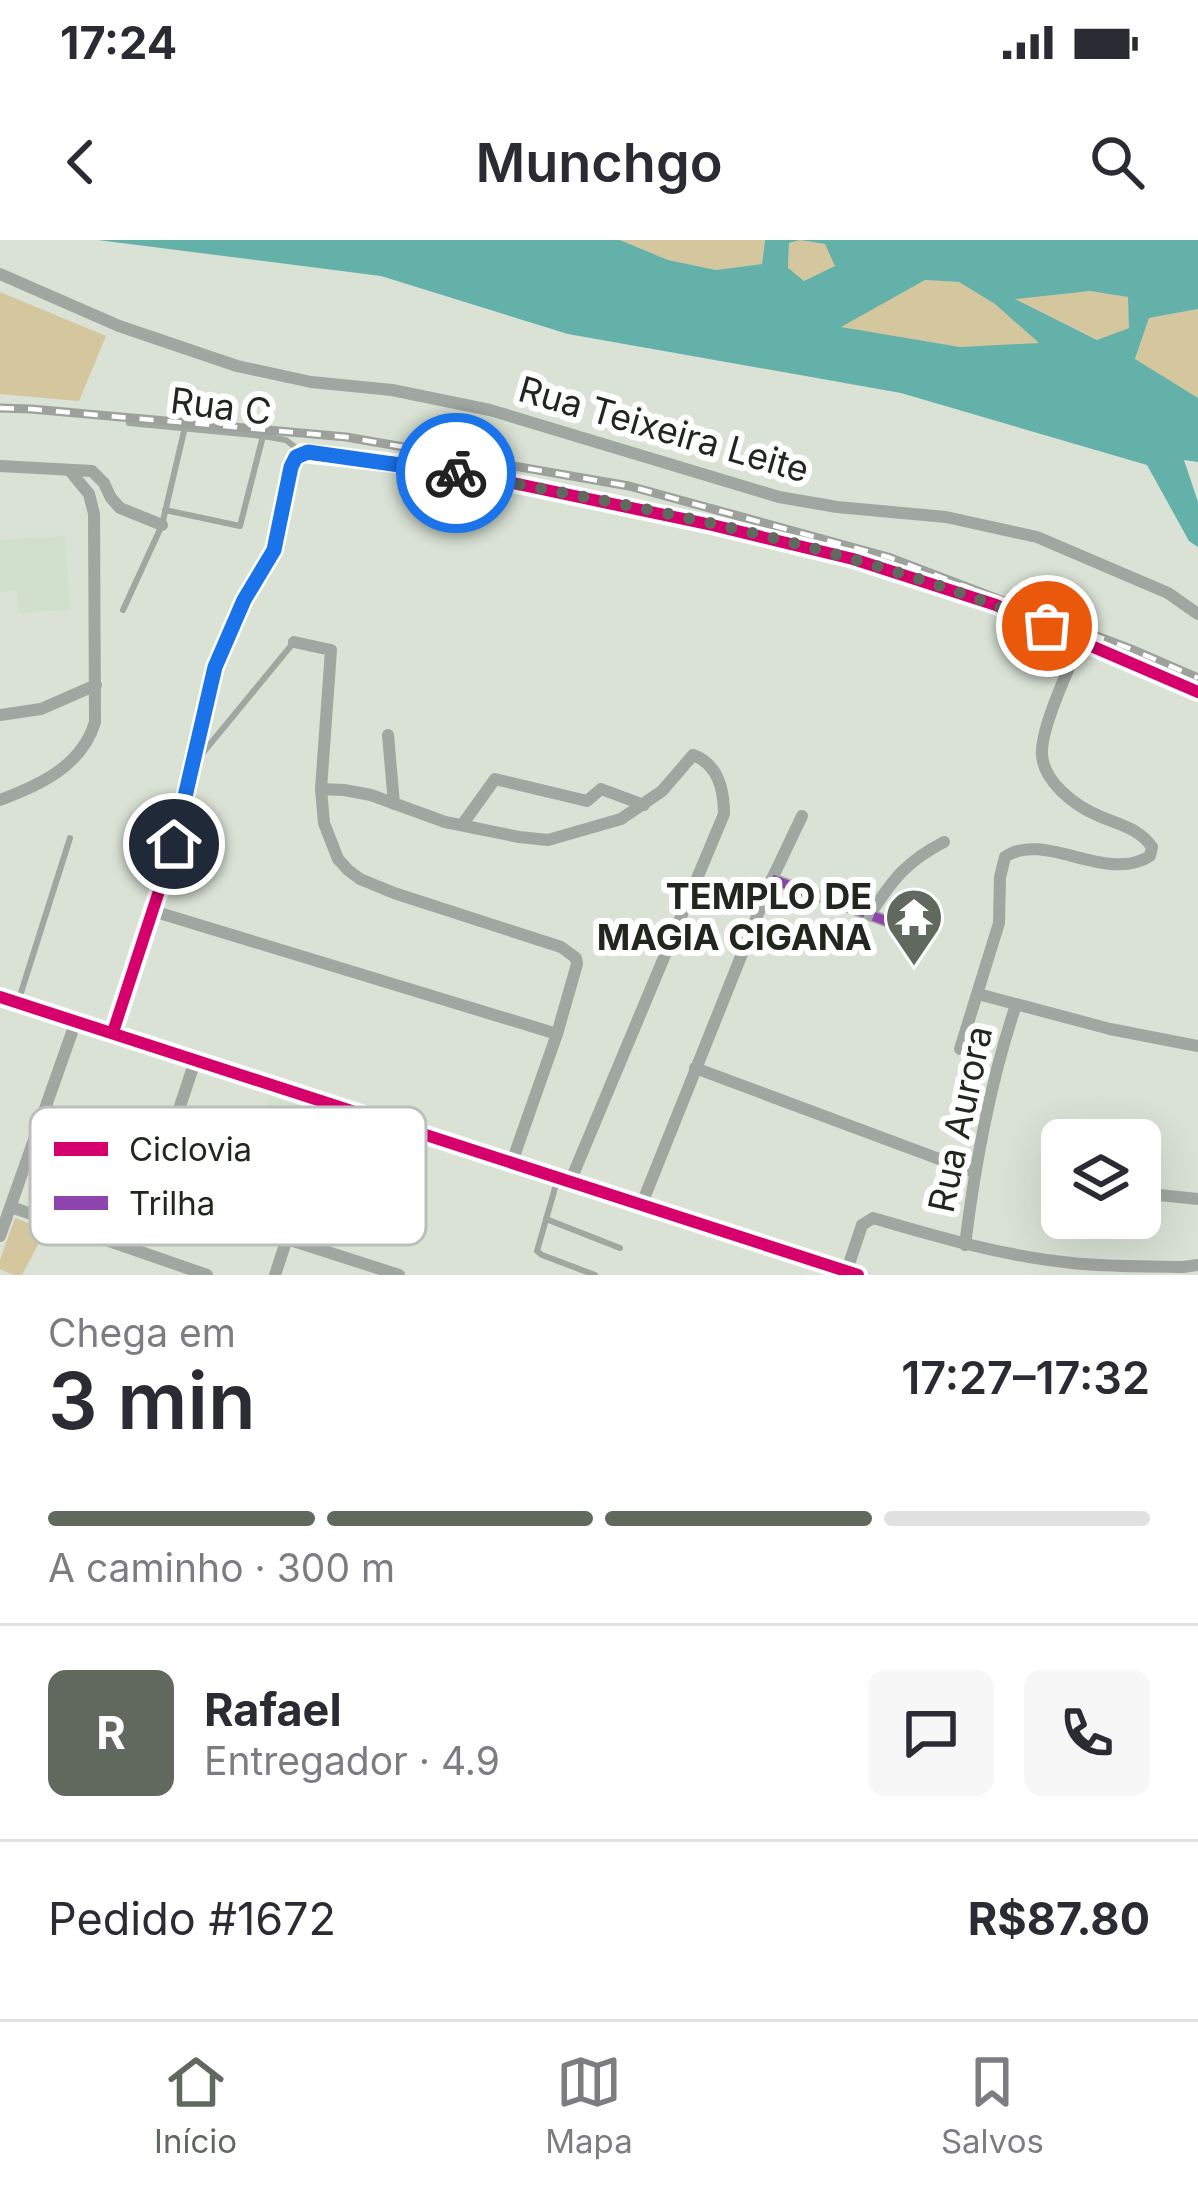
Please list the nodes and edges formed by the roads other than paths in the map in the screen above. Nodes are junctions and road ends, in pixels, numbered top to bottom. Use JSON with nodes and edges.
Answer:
{"nodes":[{"id":1,"x":0,"y":274,"type":"edge"},
{"id":2,"x":129,"y":423,"type":"dead end"},
{"id":3,"x":185,"y":427,"type":"junction"},
{"id":4,"x":263,"y":436,"type":"junction"},
{"id":5,"x":306,"y":452,"type":"junction"},
{"id":6,"x":0,"y":466,"type":"edge"},
{"id":7,"x":70,"y":471,"type":"junction"},
{"id":8,"x":165,"y":509,"type":"junction"},
{"id":9,"x":162,"y":524,"type":"junction"},
{"id":10,"x":123,"y":610,"type":"dead end"},
{"id":11,"x":1198,"y":614,"type":"edge"},
{"id":12,"x":1081,"y":639,"type":"junction"},
{"id":13,"x":294,"y":642,"type":"joint"},
{"id":14,"x":96,"y":685,"type":"junction"},
{"id":15,"x":1198,"y":692,"type":"edge"},
{"id":16,"x":0,"y":715,"type":"edge"},
{"id":17,"x":388,"y":735,"type":"dead end"},
{"id":18,"x":194,"y":763,"type":"junction"},
{"id":19,"x":321,"y":789,"type":"junction"},
{"id":20,"x":0,"y":800,"type":"edge"},
{"id":21,"x":394,"y":804,"type":"junction"},
{"id":22,"x":644,"y":805,"type":"junction"},
{"id":23,"x":802,"y":816,"type":"dead end"},
{"id":24,"x":463,"y":825,"type":"junction"},
{"id":25,"x":70,"y":838,"type":"dead end"},
{"id":26,"x":944,"y":842,"type":"dead end"},
{"id":27,"x":772,"y":879,"type":"junction"},
{"id":28,"x":153,"y":911,"type":"junction"},
{"id":29,"x":872,"y":913,"type":"junction"},
{"id":30,"x":911,"y":929,"type":"dead end"},
{"id":31,"x":978,"y":994,"type":"junction"},
{"id":32,"x":9,"y":1000,"type":"edge"},
{"id":33,"x":1016,"y":1005,"type":"junction"},
{"id":34,"x":76,"y":1021,"type":"junction"},
{"id":35,"x":113,"y":1032,"type":"junction"},
{"id":36,"x":557,"y":1034,"type":"junction"},
{"id":37,"x":1198,"y":1046,"type":"edge"},
{"id":38,"x":960,"y":1049,"type":"dead end"},
{"id":39,"x":195,"y":1061,"type":"junction"},
{"id":40,"x":695,"y":1068,"type":"junction"},
{"id":41,"x":331,"y":1105,"type":"joint"},
{"id":42,"x":46,"y":1107,"type":"edge"},
{"id":43,"x":180,"y":1107,"type":"edge"},
{"id":44,"x":337,"y":1107,"type":"edge"},
{"id":45,"x":426,"y":1135,"type":"edge"},
{"id":46,"x":30,"y":1152,"type":"edge"},
{"id":47,"x":512,"y":1162,"type":"junction"},
{"id":48,"x":974,"y":1172,"type":"junction"},
{"id":49,"x":564,"y":1180,"type":"junction"},
{"id":50,"x":1161,"y":1195,"type":"edge"},
{"id":51,"x":1198,"y":1199,"type":"edge"},
{"id":52,"x":641,"y":1206,"type":"junction"},
{"id":53,"x":11,"y":1207,"type":"junction"},
{"id":54,"x":30,"y":1213,"type":"edge"},
{"id":55,"x":546,"y":1220,"type":"junction"},
{"id":56,"x":0,"y":1236,"type":"edge"},
{"id":57,"x":124,"y":1245,"type":"edge"},
{"id":58,"x":134,"y":1245,"type":"edge"},
{"id":59,"x":285,"y":1245,"type":"edge"},
{"id":60,"x":306,"y":1245,"type":"edge"},
{"id":61,"x":965,"y":1245,"type":"junction"},
{"id":62,"x":133,"y":1248,"type":"junction"},
{"id":63,"x":620,"y":1248,"type":"dead end"},
{"id":64,"x":1198,"y":1265,"type":"edge"},
{"id":65,"x":805,"y":1267,"type":"edge"},
{"id":66,"x":1076,"y":1269,"type":"edge"},
{"id":67,"x":850,"y":1274,"type":"edge"},
{"id":68,"x":207,"y":1275,"type":"edge"},
{"id":69,"x":275,"y":1275,"type":"edge"},
{"id":70,"x":399,"y":1275,"type":"edge"},
{"id":71,"x":595,"y":1275,"type":"edge"}],
"edges":[{"from":1,"to":11,"type":"street","name":"Rua Teixeira Leite"},
{"from":2,"to":3,"type":"lane","name":"Rua C"},
{"from":3,"to":4,"type":"lane","name":"Rua C"},
{"from":3,"to":8,"type":"lane"},
{"from":4,"to":5,"type":"lane","name":"Rua C"},
{"from":4,"to":8,"type":"lane"},
{"from":5,"to":12,"type":"street"},
{"from":5,"to":18,"type":"street"},
{"from":6,"to":7,"type":"street"},
{"from":7,"to":9,"type":"street"},
{"from":7,"to":14,"type":"street"},
{"from":8,"to":9,"type":"lane"},
{"from":9,"to":10,"type":"lane"},
{"from":12,"to":15,"type":"street"},
{"from":12,"to":31,"type":"street"},
{"from":13,"to":18,"type":"lane"},
{"from":13,"to":19,"type":"street"},
{"from":14,"to":16,"type":"street"},
{"from":14,"to":20,"type":"street"},
{"from":17,"to":21,"type":"street"},
{"from":18,"to":28,"type":"street"},
{"from":19,"to":21,"type":"street"},
{"from":19,"to":36,"type":"street"},
{"from":21,"to":24,"type":"street"},
{"from":22,"to":24,"type":"street"},
{"from":22,"to":24,"type":"street"},
{"from":22,"to":49,"type":"street"},
{"from":23,"to":27,"type":"street"},
{"from":25,"to":32,"type":"lane"},
{"from":26,"to":29,"type":"street"},
{"from":27,"to":29,"type":"street"},
{"from":27,"to":40,"type":"street"},
{"from":28,"to":35,"type":"street"},
{"from":28,"to":36,"type":"street"},
{"from":29,"to":30,"type":"street"},
{"from":31,"to":33,"type":"street"},
{"from":31,"to":38,"type":"street"},
{"from":32,"to":34,"type":"street"},
{"from":33,"to":37,"type":"street"},
{"from":33,"to":48,"type":"street","name":"Rua Aurora"},
{"from":34,"to":35,"type":"street"},
{"from":34,"to":42,"type":"street"},
{"from":35,"to":39,"type":"street"},
{"from":36,"to":47,"type":"street"},
{"from":39,"to":41,"type":"street"},
{"from":39,"to":43,"type":"street"},
{"from":40,"to":48,"type":"street"},
{"from":40,"to":52,"type":"street"},
{"from":41,"to":44,"type":"street"},
{"from":45,"to":47,"type":"street"},
{"from":46,"to":53,"type":"street"},
{"from":47,"to":49,"type":"street"},
{"from":48,"to":61,"type":"street","name":"Rua Aurora"},
{"from":49,"to":52,"type":"street"},
{"from":49,"to":55,"type":"lane"},
{"from":50,"to":51,"type":"street"},
{"from":52,"to":65,"type":"street"},
{"from":53,"to":54,"type":"street"},
{"from":53,"to":56,"type":"street"},
{"from":55,"to":63,"type":"lane"},
{"from":55,"to":71,"type":"lane"},
{"from":57,"to":62,"type":"street"},
{"from":58,"to":62,"type":"street"},
{"from":59,"to":69,"type":"street"},
{"from":60,"to":70,"type":"street"},
{"from":61,"to":66,"type":"street"},
{"from":61,"to":67,"type":"street"},
{"from":62,"to":68,"type":"street"},
{"from":64,"to":66,"type":"street"},
{"from":65,"to":67,"type":"street"}]}
